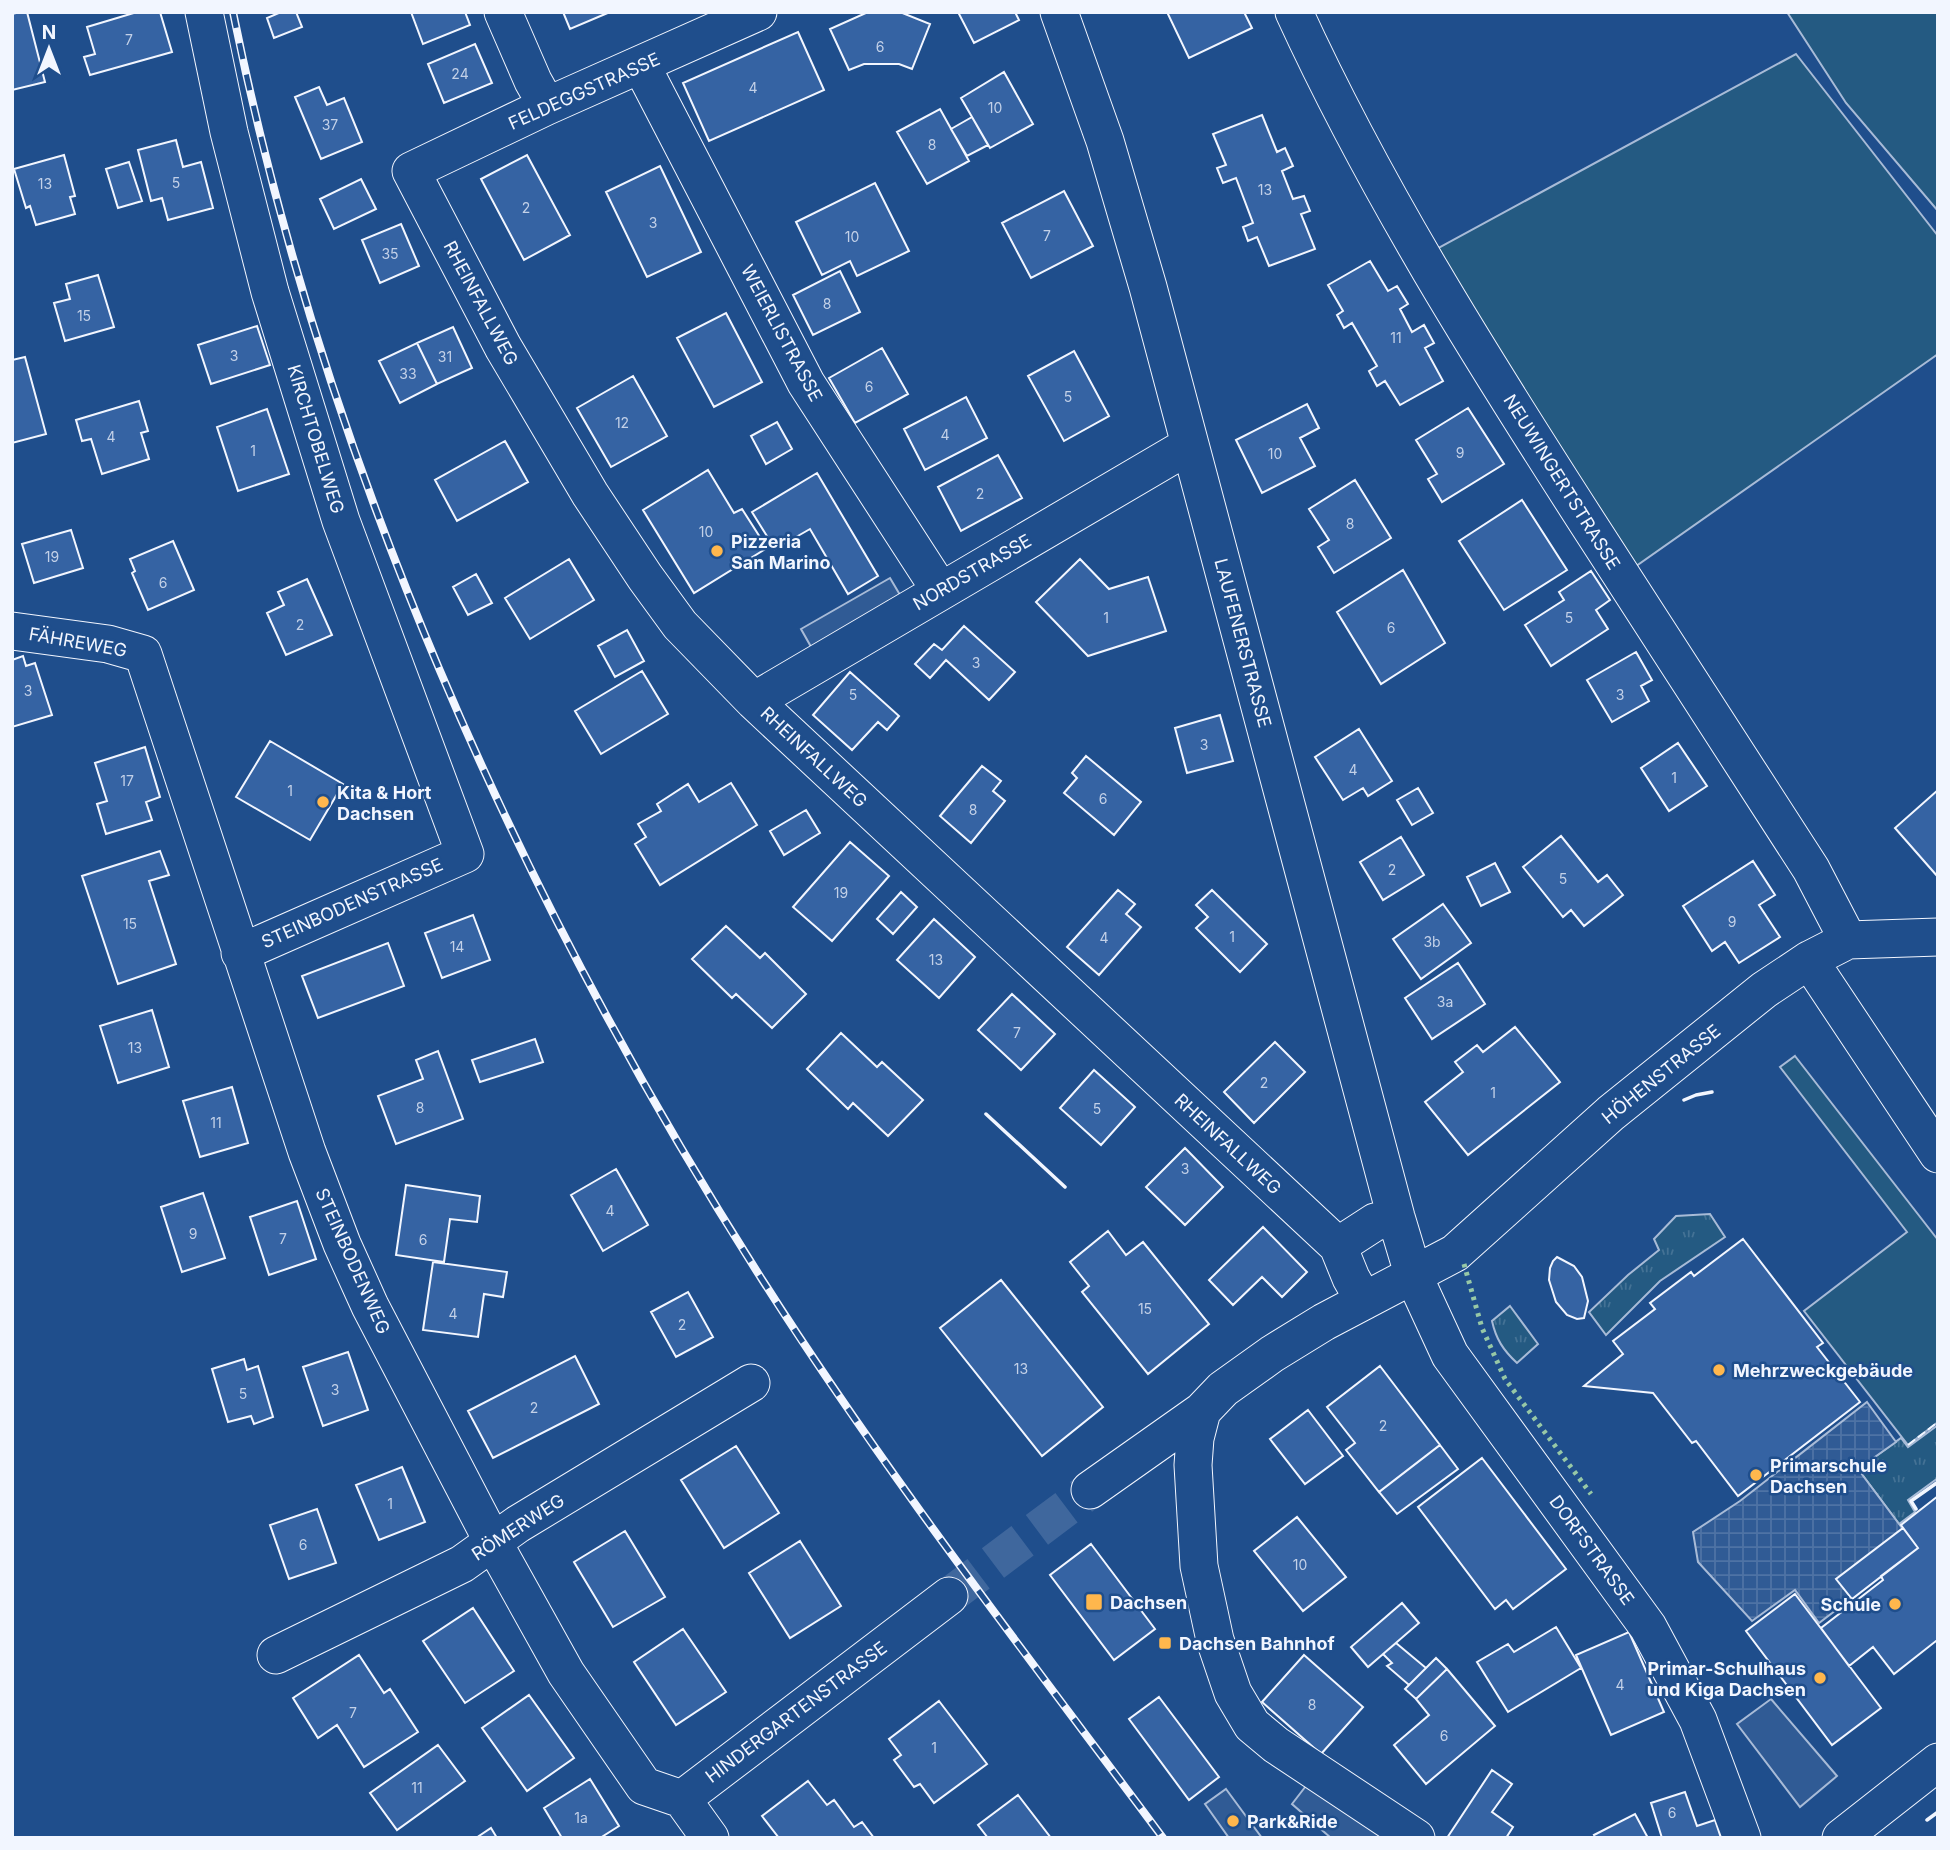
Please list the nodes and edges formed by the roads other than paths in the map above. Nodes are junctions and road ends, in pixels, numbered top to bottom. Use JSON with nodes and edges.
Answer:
{"nodes":[{"id":1,"x":204,"y":12,"type":"edge"},
{"id":2,"x":503,"y":12,"type":"edge"},
{"id":3,"x":758,"y":12,"type":"edge"},
{"id":4,"x":1059,"y":12,"type":"edge"},
{"id":5,"x":1294,"y":12,"type":"edge"},
{"id":6,"x":641,"y":65,"type":"junction"},
{"id":7,"x":547,"y":106,"type":"junction"},
{"id":8,"x":411,"y":171,"type":"joint"},
{"id":9,"x":1190,"y":445,"type":"junction"},
{"id":10,"x":940,"y":590,"type":"junction"},
{"id":11,"x":12,"y":631,"type":"edge"},
{"id":12,"x":143,"y":654,"type":"joint"},
{"id":13,"x":754,"y":701,"type":"junction"},
{"id":14,"x":465,"y":854,"type":"joint"},
{"id":15,"x":1938,"y":937,"type":"edge"},
{"id":16,"x":1848,"y":940,"type":"junction"},
{"id":17,"x":240,"y":953,"type":"junction"},
{"id":18,"x":1809,"y":960,"type":"junction"},
{"id":19,"x":1938,"y":1154,"type":"edge"},
{"id":20,"x":1396,"y":1217,"type":"junction"},
{"id":21,"x":1338,"y":1246,"type":"junction"},
{"id":22,"x":1414,"y":1277,"type":"junction"},
{"id":23,"x":1364,"y":1301,"type":"junction"},
{"id":24,"x":751,"y":1382,"type":"dead end"},
{"id":25,"x":1202,"y":1411,"type":"junction"},
{"id":26,"x":1090,"y":1490,"type":"tunnel mouth"},
{"id":27,"x":493,"y":1542,"type":"junction"},
{"id":28,"x":949,"y":1596,"type":"tunnel mouth"},
{"id":29,"x":276,"y":1655,"type":"dead end"},
{"id":30,"x":1938,"y":1762,"type":"edge"},
{"id":31,"x":682,"y":1799,"type":"junction"},
{"id":32,"x":710,"y":1838,"type":"edge"},
{"id":33,"x":1416,"y":1838,"type":"edge"},
{"id":34,"x":1742,"y":1838,"type":"edge"},
{"id":35,"x":1841,"y":1838,"type":"edge"}],
"edges":[{"from":1,"to":14,"type":"street","name":"KIRCHTOBELWEG"},
{"from":2,"to":7,"type":"street"},
{"from":3,"to":6,"type":"street","name":"FELDEGGSTRASSE"},
{"from":4,"to":9,"type":"street","name":"LAUFENERSTRASSE"},
{"from":5,"to":16,"type":"street","name":"NEUWINGERTSTRASSE"},
{"from":6,"to":7,"type":"street","name":"FELDEGGSTRASSE"},
{"from":6,"to":10,"type":"street","name":"WEIERLISTRASSE"},
{"from":7,"to":8,"type":"street","name":"FELDEGGSTRASSE"},
{"from":8,"to":13,"type":"street","name":"RHEINFALLWEG"},
{"from":9,"to":10,"type":"street","name":"NORDSTRASSE"},
{"from":9,"to":20,"type":"street","name":"LAUFENERSTRASSE"},
{"from":10,"to":13,"type":"street","name":"NORDSTRASSE"},
{"from":11,"to":12,"type":"street","name":"FÄHREWEG"},
{"from":12,"to":17,"type":"street","name":"STEINBODENWEG"},
{"from":13,"to":21,"type":"street","name":"RHEINFALLWEG"},
{"from":14,"to":17,"type":"street","name":"STEINBODENSTRASSE"},
{"from":15,"to":16,"type":"street","name":"HÖHENSTRASSE"},
{"from":16,"to":18,"type":"street","name":"HÖHENSTRASSE"},
{"from":17,"to":27,"type":"street","name":"STEINBODENWEG"},
{"from":18,"to":19,"type":"street"},
{"from":18,"to":22,"type":"street","name":"HÖHENSTRASSE"},
{"from":20,"to":21,"type":"street"},
{"from":20,"to":22,"type":"street","name":"LAUFENERSTRASSE"},
{"from":21,"to":23,"type":"street","name":"RHEINFALLWEG"},
{"from":22,"to":23,"type":"street","name":"HÖHENSTRASSE"},
{"from":22,"to":34,"type":"street","name":"DORFSTRASSE"},
{"from":23,"to":25,"type":"street","name":"HÖHENSTRASSE"},
{"from":24,"to":27,"type":"street","name":"RÖMERWEG"},
{"from":25,"to":26,"type":"street"},
{"from":25,"to":33,"type":"street"},
{"from":27,"to":29,"type":"street","name":"RÖMERWEG"},
{"from":27,"to":31,"type":"street","name":"STEINBODENWEG"},
{"from":28,"to":31,"type":"street","name":"HINDERGARTENSTRASSE"},
{"from":30,"to":35,"type":"street"},
{"from":31,"to":32,"type":"street"}]}
